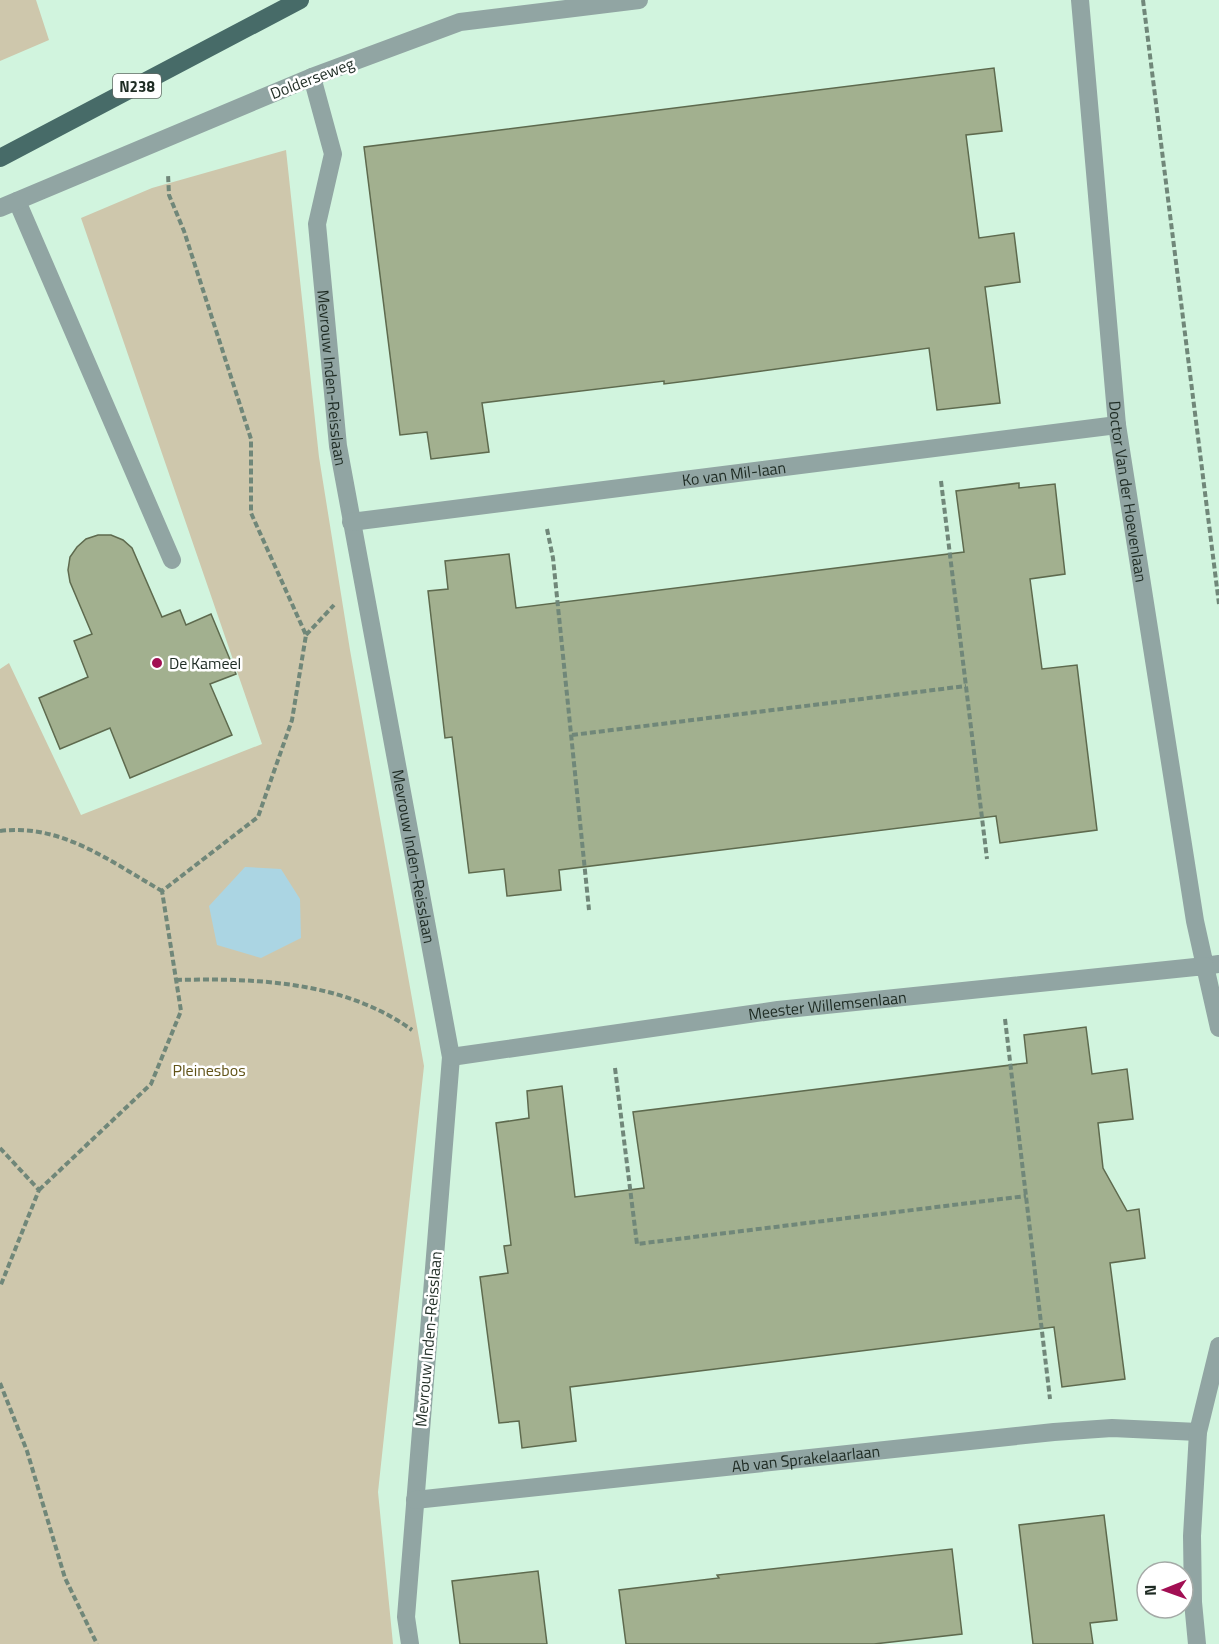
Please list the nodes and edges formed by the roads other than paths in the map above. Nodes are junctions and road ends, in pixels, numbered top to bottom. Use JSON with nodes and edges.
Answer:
{"nodes":[{"id":1,"x":300,"y":0,"type":"edge"},
{"id":2,"x":312,"y":0,"type":"edge"},
{"id":3,"x":639,"y":0,"type":"edge"},
{"id":4,"x":1080,"y":0,"type":"edge"},
{"id":5,"x":275,"y":14,"type":"junction"},
{"id":6,"x":312,"y":77,"type":"junction"},
{"id":7,"x":0,"y":158,"type":"edge"},
{"id":8,"x":8,"y":204,"type":"edge"},
{"id":9,"x":1117,"y":425,"type":"junction"},
{"id":10,"x":351,"y":522,"type":"junction"},
{"id":11,"x":172,"y":560,"type":"dead end"},
{"id":12,"x":1212,"y":965,"type":"edge"},
{"id":13,"x":1219,"y":1028,"type":"edge"},
{"id":14,"x":451,"y":1058,"type":"junction"},
{"id":15,"x":1219,"y":1346,"type":"edge"},
{"id":16,"x":1198,"y":1432,"type":"junction"},
{"id":17,"x":415,"y":1500,"type":"junction"},
{"id":18,"x":410,"y":1644,"type":"edge"},
{"id":19,"x":1197,"y":1644,"type":"edge"}],
"edges":[{"from":1,"to":5,"type":"main road","number":"N238"},
{"from":2,"to":5,"type":"main road","number":"N238"},
{"from":3,"to":6,"type":"street","name":"Dolderseweg"},
{"from":4,"to":9,"type":"street","name":"Doctor Van der Hoevenlaan"},
{"from":5,"to":7,"type":"main road","number":"N238"},
{"from":6,"to":8,"type":"street","name":"Dolderseweg"},
{"from":6,"to":10,"type":"street","name":"Mevrouw Inden-Reisslaan"},
{"from":8,"to":11,"type":"street"},
{"from":9,"to":10,"type":"street","name":"Ko van Mil-laan"},
{"from":9,"to":12,"type":"street","name":"Doctor Van der Hoevenlaan"},
{"from":10,"to":14,"type":"street","name":"Mevrouw Inden-Reisslaan"},
{"from":12,"to":13,"type":"street","name":"Doctor Van der Hoevenlaan"},
{"from":12,"to":14,"type":"street","name":"Meester Willemsenlaan"},
{"from":14,"to":17,"type":"street","name":"Mevrouw Inden-Reisslaan"},
{"from":15,"to":16,"type":"street"},
{"from":16,"to":17,"type":"street","name":"Ab van Sprakelaarlaan"},
{"from":16,"to":19,"type":"street"},
{"from":17,"to":18,"type":"street","name":"Mevrouw Inden-Reisslaan"}]}
